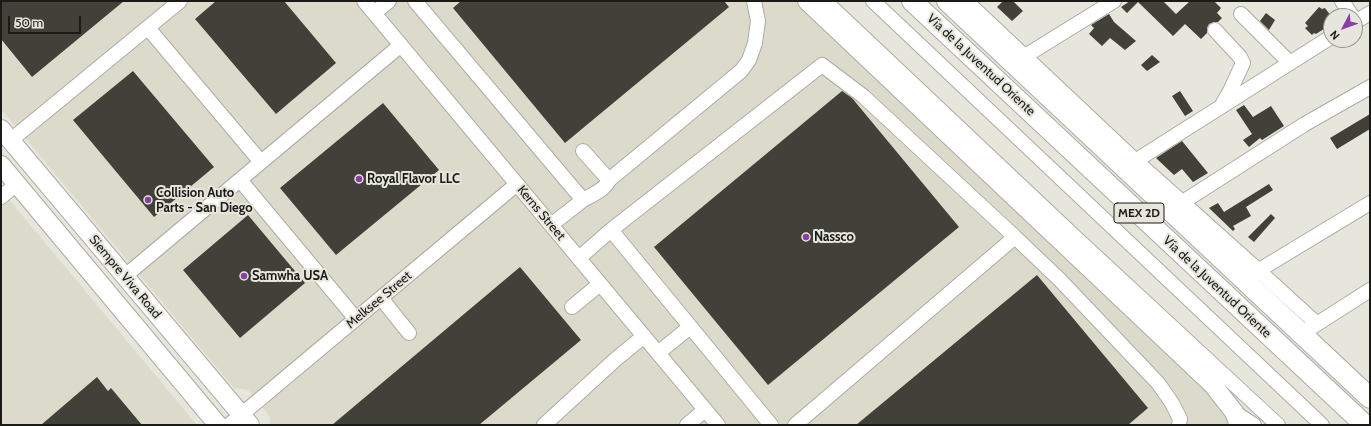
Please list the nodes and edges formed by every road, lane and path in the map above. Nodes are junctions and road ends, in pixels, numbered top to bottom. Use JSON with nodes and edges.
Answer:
{"nodes":[{"id":1,"x":180,"y":1,"type":"edge"},
{"id":2,"x":364,"y":1,"type":"edge"},
{"id":3,"x":389,"y":1,"type":"edge"},
{"id":4,"x":415,"y":1,"type":"edge"},
{"id":5,"x":754,"y":1,"type":"edge"},
{"id":6,"x":792,"y":1,"type":"edge"},
{"id":7,"x":807,"y":1,"type":"edge"},
{"id":8,"x":825,"y":1,"type":"edge"},
{"id":9,"x":873,"y":1,"type":"edge"},
{"id":10,"x":912,"y":1,"type":"edge"},
{"id":11,"x":947,"y":1,"type":"edge"},
{"id":12,"x":966,"y":1,"type":"edge"},
{"id":13,"x":1114,"y":1,"type":"edge"},
{"id":14,"x":374,"y":13,"type":"junction"},
{"id":15,"x":1241,"y":14,"type":"dead end"},
{"id":16,"x":148,"y":28,"type":"junction"},
{"id":17,"x":1215,"y":30,"type":"dead end"},
{"id":18,"x":1323,"y":42,"type":"edge"},
{"id":19,"x":401,"y":45,"type":"junction"},
{"id":20,"x":1019,"y":60,"type":"junction"},
{"id":21,"x":1290,"y":63,"type":"junction"},
{"id":22,"x":1370,"y":87,"type":"edge"},
{"id":23,"x":1219,"y":108,"type":"junction"},
{"id":24,"x":6,"y":135,"type":"edge"},
{"id":25,"x":583,"y":151,"type":"dead end"},
{"id":26,"x":262,"y":162,"type":"junction"},
{"id":27,"x":1131,"y":164,"type":"junction"},
{"id":28,"x":1,"y":165,"type":"edge"},
{"id":29,"x":240,"y":180,"type":"junction"},
{"id":30,"x":609,"y":180,"type":"junction"},
{"id":31,"x":17,"y":184,"type":"junction"},
{"id":32,"x":517,"y":184,"type":"junction"},
{"id":33,"x":1,"y":197,"type":"edge"},
{"id":34,"x":583,"y":200,"type":"junction"},
{"id":35,"x":1370,"y":203,"type":"edge"},
{"id":36,"x":1176,"y":206,"type":"junction"},
{"id":37,"x":551,"y":225,"type":"junction"},
{"id":38,"x":611,"y":230,"type":"junction"},
{"id":39,"x":1015,"y":237,"type":"junction"},
{"id":40,"x":579,"y":258,"type":"junction"},
{"id":41,"x":1251,"y":274,"type":"junction"},
{"id":42,"x":124,"y":276,"type":"junction"},
{"id":43,"x":600,"y":284,"type":"junction"},
{"id":44,"x":1370,"y":290,"type":"edge"},
{"id":45,"x":380,"y":298,"type":"junction"},
{"id":46,"x":572,"y":307,"type":"dead end"},
{"id":47,"x":356,"y":319,"type":"junction"},
{"id":48,"x":690,"y":327,"type":"junction"},
{"id":49,"x":1309,"y":329,"type":"junction"},
{"id":50,"x":409,"y":333,"type":"dead end"},
{"id":51,"x":644,"y":336,"type":"junction"},
{"id":52,"x":658,"y":353,"type":"junction"},
{"id":53,"x":1368,"y":392,"type":"edge"},
{"id":54,"x":705,"y":410,"type":"junction"},
{"id":55,"x":1237,"y":418,"type":"edge"},
{"id":56,"x":240,"y":422,"type":"edge"},
{"id":57,"x":218,"y":425,"type":"edge"},
{"id":58,"x":544,"y":425,"type":"edge"},
{"id":59,"x":687,"y":425,"type":"edge"},
{"id":60,"x":718,"y":425,"type":"edge"},
{"id":61,"x":771,"y":425,"type":"edge"},
{"id":62,"x":795,"y":425,"type":"edge"},
{"id":63,"x":1179,"y":425,"type":"edge"},
{"id":64,"x":1254,"y":425,"type":"edge"},
{"id":65,"x":1278,"y":425,"type":"edge"},
{"id":66,"x":1322,"y":425,"type":"edge"},
{"id":67,"x":1365,"y":425,"type":"edge"}],
"edges":[{"from":1,"to":16,"type":"street"},
{"from":2,"to":14,"type":"street","name":"Kerns Street"},
{"from":3,"to":14,"type":"street"},
{"from":4,"to":34,"type":"street"},
{"from":5,"to":30,"type":"street"},
{"from":6,"to":55,"type":"main road"},
{"from":7,"to":55,"type":"main road"},
{"from":8,"to":65,"type":"street"},
{"from":9,"to":66,"type":"street"},
{"from":10,"to":67,"type":"highway","name":"Vía de la Juventud Oriente","number":"MEX 2D"},
{"from":11,"to":20,"type":"highway","name":"Vía de la Juventud Oriente","number":"MEX 2D"},
{"from":12,"to":20,"type":"street"},
{"from":13,"to":20,"type":"street"},
{"from":14,"to":19,"type":"street","name":"Kerns Street"},
{"from":15,"to":21,"type":"street"},
{"from":16,"to":24,"type":"street"},
{"from":16,"to":26,"type":"street"},
{"from":17,"to":23,"type":"street"},
{"from":18,"to":21,"type":"street"},
{"from":19,"to":26,"type":"street"},
{"from":19,"to":32,"type":"street","name":"Kerns Street"},
{"from":20,"to":27,"type":"highway","name":"Vía de la Juventud Oriente","number":"MEX 2D"},
{"from":21,"to":23,"type":"street"},
{"from":22,"to":36,"type":"street"},
{"from":23,"to":27,"type":"street"},
{"from":24,"to":42,"type":"main road","name":"Siempre Viva Road"},
{"from":25,"to":30,"type":"street"},
{"from":26,"to":29,"type":"street"},
{"from":27,"to":36,"type":"highway","name":"Vía de la Juventud Oriente","number":"MEX 2D"},
{"from":28,"to":31,"type":"main road","name":"Siempre Viva Road"},
{"from":29,"to":42,"type":"street"},
{"from":29,"to":47,"type":"street"},
{"from":30,"to":34,"type":"street"},
{"from":31,"to":33,"type":"street"},
{"from":31,"to":57,"type":"main road","name":"Siempre Viva Road"},
{"from":32,"to":37,"type":"street","name":"Kerns Street"},
{"from":32,"to":45,"type":"street","name":"Melksee Street"},
{"from":34,"to":37,"type":"street"},
{"from":35,"to":41,"type":"street"},
{"from":36,"to":41,"type":"highway","name":"Vía de la Juventud Oriente","number":"MEX 2D"},
{"from":37,"to":40,"type":"street","name":"Kerns Street"},
{"from":38,"to":39,"type":"street"},
{"from":38,"to":40,"type":"street"},
{"from":38,"to":48,"type":"street"},
{"from":39,"to":62,"type":"street"},
{"from":39,"to":63,"type":"street"},
{"from":40,"to":43,"type":"street","name":"Kerns Street"},
{"from":41,"to":49,"type":"highway","name":"Vía de la Juventud Oriente","number":"MEX 2D"},
{"from":42,"to":56,"type":"main road","name":"Siempre Viva Road"},
{"from":43,"to":46,"type":"street"},
{"from":43,"to":51,"type":"street","name":"Kerns Street"},
{"from":44,"to":49,"type":"street"},
{"from":45,"to":47,"type":"street","name":"Melksee Street"},
{"from":45,"to":50,"type":"street"},
{"from":47,"to":56,"type":"street","name":"Melksee Street"},
{"from":48,"to":52,"type":"street"},
{"from":48,"to":61,"type":"street"},
{"from":49,"to":53,"type":"highway","name":"Vía de la Juventud Oriente","number":"MEX 2D"},
{"from":51,"to":52,"type":"street","name":"Kerns Street"},
{"from":51,"to":58,"type":"street"},
{"from":52,"to":54,"type":"street","name":"Kerns Street"},
{"from":54,"to":59,"type":"street"},
{"from":54,"to":60,"type":"street","name":"Kerns Street"},
{"from":55,"to":64,"type":"street"}]}
